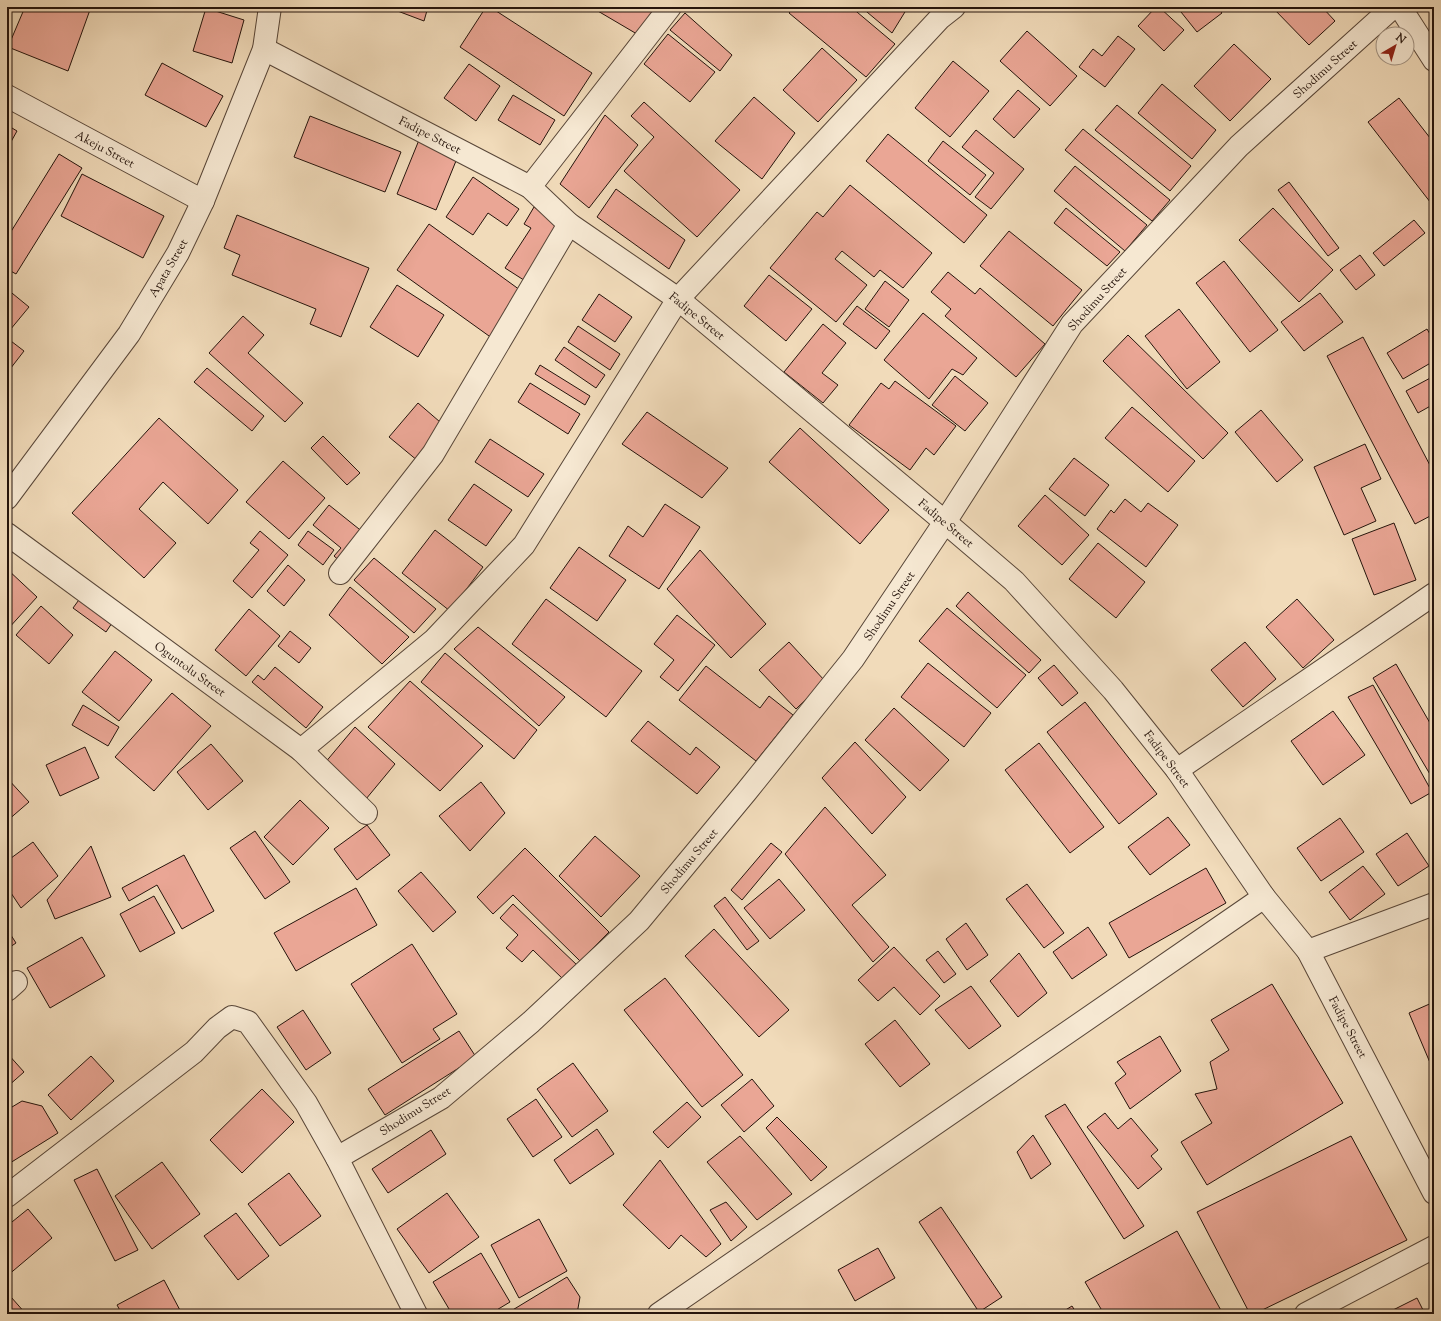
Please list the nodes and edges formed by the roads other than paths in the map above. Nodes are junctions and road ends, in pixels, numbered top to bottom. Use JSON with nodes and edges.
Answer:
{"nodes":[{"id":1,"x":270,"y":7,"type":"edge"},
{"id":2,"x":670,"y":7,"type":"edge"},
{"id":3,"x":954,"y":7,"type":"edge"},
{"id":4,"x":1393,"y":7,"type":"edge"},
{"id":5,"x":1400,"y":7,"type":"edge"},
{"id":6,"x":264,"y":49,"type":"junction"},
{"id":7,"x":1434,"y":60,"type":"edge"},
{"id":8,"x":7,"y":96,"type":"edge"},
{"id":9,"x":530,"y":187,"type":"junction"},
{"id":10,"x":203,"y":201,"type":"junction"},
{"id":11,"x":569,"y":224,"type":"junction"},
{"id":12,"x":678,"y":299,"type":"junction"},
{"id":13,"x":7,"y":498,"type":"edge"},
{"id":14,"x":945,"y":522,"type":"junction"},
{"id":15,"x":7,"y":534,"type":"edge"},
{"id":16,"x":340,"y":573,"type":"dead end"},
{"id":17,"x":1434,"y":594,"type":"edge"},
{"id":18,"x":301,"y":750,"type":"junction"},
{"id":19,"x":1178,"y":770,"type":"junction"},
{"id":20,"x":366,"y":813,"type":"dead end"},
{"id":21,"x":1264,"y":897,"type":"junction"},
{"id":22,"x":1434,"y":904,"type":"edge"},
{"id":23,"x":1308,"y":951,"type":"junction"},
{"id":24,"x":337,"y":1158,"type":"junction"},
{"id":25,"x":1432,"y":1184,"type":"edge"},
{"id":26,"x":7,"y":1196,"type":"edge"},
{"id":27,"x":1434,"y":1247,"type":"edge"},
{"id":28,"x":416,"y":1314,"type":"edge"},
{"id":29,"x":659,"y":1314,"type":"edge"},
{"id":30,"x":1306,"y":1314,"type":"edge"}],
"edges":[{"from":1,"to":6,"type":"street","name":"Apata Street"},
{"from":2,"to":9,"type":"street"},
{"from":3,"to":12,"type":"street"},
{"from":4,"to":14,"type":"street","name":"Shodimu Street"},
{"from":5,"to":7,"type":"street"},
{"from":6,"to":9,"type":"street","name":"Fadipe Street"},
{"from":6,"to":10,"type":"street","name":"Apata Street"},
{"from":8,"to":10,"type":"street","name":"Akeju Street"},
{"from":9,"to":11,"type":"street","name":"Fadipe Street"},
{"from":10,"to":13,"type":"street","name":"Apata Street"},
{"from":11,"to":12,"type":"street","name":"Fadipe Street"},
{"from":11,"to":16,"type":"street"},
{"from":12,"to":14,"type":"street","name":"Fadipe Street"},
{"from":12,"to":18,"type":"street"},
{"from":14,"to":19,"type":"street","name":"Fadipe Street"},
{"from":14,"to":24,"type":"street","name":"Shodimu Street"},
{"from":15,"to":18,"type":"street","name":"Oguntolu Street"},
{"from":17,"to":19,"type":"street"},
{"from":18,"to":20,"type":"street","name":"Oguntolu Street"},
{"from":19,"to":21,"type":"street","name":"Fadipe Street"},
{"from":21,"to":23,"type":"street","name":"Fadipe Street"},
{"from":21,"to":29,"type":"street"},
{"from":22,"to":23,"type":"street"},
{"from":23,"to":25,"type":"street","name":"Fadipe Street"},
{"from":24,"to":26,"type":"street"},
{"from":24,"to":28,"type":"street"},
{"from":27,"to":30,"type":"street"}]}
